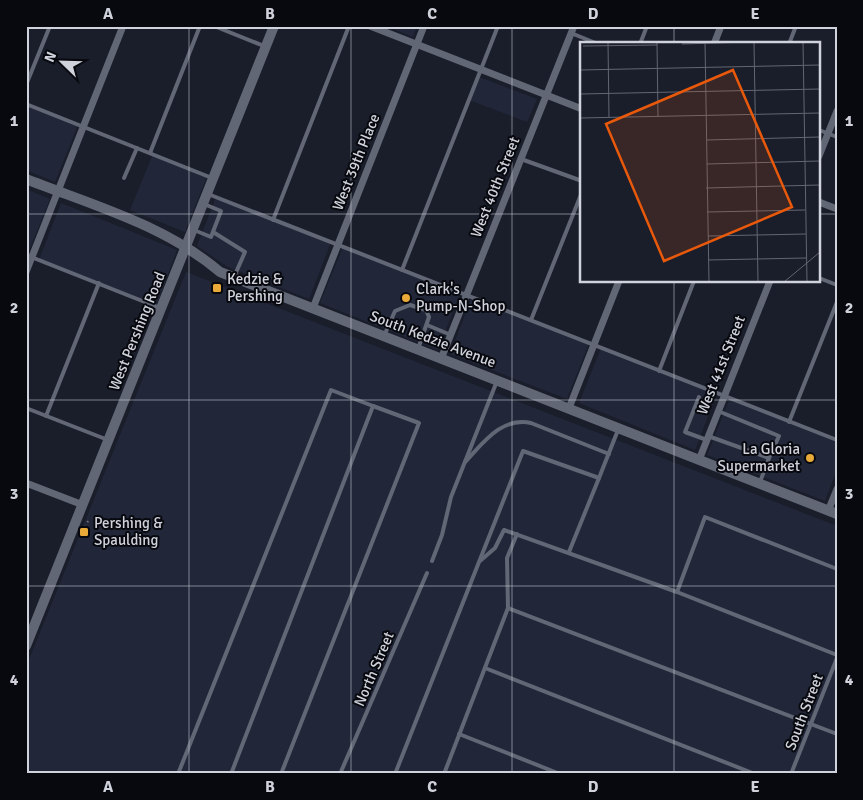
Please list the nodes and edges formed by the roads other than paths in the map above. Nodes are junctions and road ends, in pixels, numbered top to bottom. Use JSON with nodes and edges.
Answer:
{"nodes":[{"id":1,"x":50,"y":26,"type":"edge"},
{"id":2,"x":123,"y":26,"type":"edge"},
{"id":3,"x":200,"y":26,"type":"edge"},
{"id":4,"x":214,"y":26,"type":"edge"},
{"id":5,"x":274,"y":26,"type":"edge"},
{"id":6,"x":349,"y":26,"type":"edge"},
{"id":7,"x":370,"y":26,"type":"edge"},
{"id":8,"x":424,"y":26,"type":"edge"},
{"id":9,"x":498,"y":26,"type":"edge"},
{"id":10,"x":647,"y":26,"type":"edge"},
{"id":11,"x":721,"y":26,"type":"edge"},
{"id":12,"x":796,"y":26,"type":"edge"},
{"id":13,"x":572,"y":30,"type":"edge"},
{"id":14,"x":594,"y":42,"type":"edge"},
{"id":15,"x":641,"y":42,"type":"edge"},
{"id":16,"x":715,"y":42,"type":"edge"},
{"id":17,"x":790,"y":42,"type":"edge"},
{"id":18,"x":417,"y":45,"type":"junction"},
{"id":19,"x":266,"y":47,"type":"junction"},
{"id":20,"x":481,"y":70,"type":"junction"},
{"id":21,"x":26,"y":85,"type":"edge"},
{"id":22,"x":546,"y":95,"type":"junction"},
{"id":23,"x":26,"y":104,"type":"edge"},
{"id":24,"x":580,"y":108,"type":"edge"},
{"id":25,"x":837,"y":111,"type":"edge"},
{"id":26,"x":84,"y":127,"type":"junction"},
{"id":27,"x":820,"y":130,"type":"edge"},
{"id":28,"x":828,"y":133,"type":"junction"},
{"id":29,"x":837,"y":137,"type":"edge"},
{"id":30,"x":137,"y":148,"type":"junction"},
{"id":31,"x":150,"y":153,"type":"junction"},
{"id":32,"x":820,"y":153,"type":"edge"},
{"id":33,"x":521,"y":159,"type":"junction"},
{"id":34,"x":124,"y":178,"type":"dead end"},
{"id":35,"x":214,"y":178,"type":"junction"},
{"id":36,"x":26,"y":179,"type":"edge"},
{"id":37,"x":580,"y":179,"type":"edge"},
{"id":38,"x":58,"y":192,"type":"junction"},
{"id":39,"x":208,"y":194,"type":"junction"},
{"id":40,"x":580,"y":197,"type":"edge"},
{"id":41,"x":820,"y":202,"type":"edge"},
{"id":42,"x":204,"y":204,"type":"junction"},
{"id":43,"x":837,"y":209,"type":"edge"},
{"id":44,"x":273,"y":220,"type":"junction"},
{"id":45,"x":194,"y":230,"type":"junction"},
{"id":46,"x":213,"y":232,"type":"junction"},
{"id":47,"x":338,"y":245,"type":"junction"},
{"id":48,"x":187,"y":246,"type":"junction"},
{"id":49,"x":29,"y":256,"type":"edge"},
{"id":50,"x":402,"y":270,"type":"junction"},
{"id":51,"x":26,"y":272,"type":"edge"},
{"id":52,"x":234,"y":278,"type":"junction"},
{"id":53,"x":820,"y":278,"type":"edge"},
{"id":54,"x":619,"y":282,"type":"edge"},
{"id":55,"x":694,"y":282,"type":"edge"},
{"id":56,"x":770,"y":282,"type":"edge"},
{"id":57,"x":99,"y":283,"type":"junction"},
{"id":58,"x":837,"y":285,"type":"edge"},
{"id":59,"x":466,"y":295,"type":"junction"},
{"id":60,"x":837,"y":302,"type":"edge"},
{"id":61,"x":162,"y":308,"type":"junction"},
{"id":62,"x":313,"y":308,"type":"junction"},
{"id":63,"x":531,"y":320,"type":"junction"},
{"id":64,"x":428,"y":326,"type":"junction"},
{"id":65,"x":451,"y":335,"type":"junction"},
{"id":66,"x":384,"y":336,"type":"junction"},
{"id":67,"x":594,"y":345,"type":"junction"},
{"id":68,"x":417,"y":349,"type":"junction"},
{"id":69,"x":441,"y":358,"type":"junction"},
{"id":70,"x":659,"y":371,"type":"junction"},
{"id":71,"x":497,"y":380,"type":"junction"},
{"id":72,"x":699,"y":396,"type":"dead end"},
{"id":73,"x":724,"y":396,"type":"junction"},
{"id":74,"x":374,"y":406,"type":"junction"},
{"id":75,"x":26,"y":408,"type":"edge"},
{"id":76,"x":569,"y":408,"type":"junction"},
{"id":77,"x":718,"y":412,"type":"junction"},
{"id":78,"x":46,"y":416,"type":"junction"},
{"id":79,"x":789,"y":422,"type":"junction"},
{"id":80,"x":619,"y":428,"type":"junction"},
{"id":81,"x":707,"y":438,"type":"junction"},
{"id":82,"x":837,"y":440,"type":"edge"},
{"id":83,"x":109,"y":441,"type":"junction"},
{"id":84,"x":609,"y":454,"type":"junction"},
{"id":85,"x":769,"y":458,"type":"junction"},
{"id":86,"x":699,"y":460,"type":"junction"},
{"id":87,"x":464,"y":464,"type":"junction"},
{"id":88,"x":600,"y":478,"type":"junction"},
{"id":89,"x":26,"y":483,"type":"edge"},
{"id":90,"x":759,"y":483,"type":"junction"},
{"id":91,"x":837,"y":489,"type":"edge"},
{"id":92,"x":83,"y":506,"type":"junction"},
{"id":93,"x":832,"y":512,"type":"edge"},
{"id":94,"x":517,"y":534,"type":"junction"},
{"id":95,"x":569,"y":552,"type":"junction"},
{"id":96,"x":432,"y":562,"type":"dead end"},
{"id":97,"x":479,"y":562,"type":"junction"},
{"id":98,"x":837,"y":569,"type":"edge"},
{"id":99,"x":427,"y":573,"type":"dead end"},
{"id":100,"x":677,"y":592,"type":"junction"},
{"id":101,"x":508,"y":608,"type":"junction"},
{"id":102,"x":26,"y":646,"type":"edge"},
{"id":103,"x":837,"y":656,"type":"edge"},
{"id":104,"x":485,"y":668,"type":"junction"},
{"id":105,"x":811,"y":724,"type":"junction"},
{"id":106,"x":459,"y":734,"type":"junction"},
{"id":107,"x":837,"y":734,"type":"edge"},
{"id":108,"x":178,"y":774,"type":"edge"},
{"id":109,"x":231,"y":774,"type":"edge"},
{"id":110,"x":281,"y":774,"type":"edge"},
{"id":111,"x":340,"y":774,"type":"edge"},
{"id":112,"x":396,"y":774,"type":"edge"},
{"id":113,"x":444,"y":774,"type":"edge"},
{"id":114,"x":560,"y":774,"type":"edge"},
{"id":115,"x":755,"y":774,"type":"edge"},
{"id":116,"x":791,"y":774,"type":"edge"}],
"edges":[{"from":1,"to":21,"type":"lane"},
{"from":2,"to":26,"type":"street"},
{"from":3,"to":31,"type":"lane"},
{"from":4,"to":19,"type":"lane"},
{"from":5,"to":19,"type":"main road","name":"West Pershing Road"},
{"from":6,"to":44,"type":"lane"},
{"from":7,"to":18,"type":"street"},
{"from":8,"to":18,"type":"street","name":"West 39th Place"},
{"from":9,"to":20,"type":"lane"},
{"from":10,"to":15,"type":"lane"},
{"from":11,"to":16,"type":"street"},
{"from":12,"to":17,"type":"lane"},
{"from":13,"to":14,"type":"lane"},
{"from":13,"to":22,"type":"street","name":"West 40th Street"},
{"from":18,"to":20,"type":"street"},
{"from":18,"to":47,"type":"street","name":"West 39th Place"},
{"from":19,"to":35,"type":"main road","name":"West Pershing Road"},
{"from":20,"to":22,"type":"street"},
{"from":20,"to":50,"type":"lane"},
{"from":22,"to":24,"type":"street"},
{"from":22,"to":33,"type":"street","name":"West 40th Street"},
{"from":23,"to":26,"type":"lane"},
{"from":25,"to":28,"type":"street"},
{"from":26,"to":30,"type":"lane"},
{"from":26,"to":38,"type":"street"},
{"from":27,"to":28,"type":"lane"},
{"from":28,"to":29,"type":"lane"},
{"from":28,"to":32,"type":"street"},
{"from":30,"to":31,"type":"lane"},
{"from":30,"to":34,"type":"lane"},
{"from":31,"to":35,"type":"lane"},
{"from":33,"to":37,"type":"lane"},
{"from":33,"to":59,"type":"street","name":"West 40th Street"},
{"from":35,"to":39,"type":"main road","name":"West Pershing Road"},
{"from":36,"to":38,"type":"main road","name":"South Kedzie Avenue"},
{"from":38,"to":48,"type":"main road","name":"South Kedzie Avenue"},
{"from":38,"to":49,"type":"street"},
{"from":39,"to":42,"type":"main road","name":"West Pershing Road"},
{"from":39,"to":44,"type":"lane"},
{"from":40,"to":63,"type":"lane"},
{"from":41,"to":43,"type":"street"},
{"from":42,"to":45,"type":"main road","name":"West Pershing Road"},
{"from":42,"to":46,"type":"lane"},
{"from":44,"to":47,"type":"lane"},
{"from":45,"to":46,"type":"lane"},
{"from":45,"to":48,"type":"main road","name":"West Pershing Road"},
{"from":46,"to":52,"type":"lane"},
{"from":47,"to":50,"type":"lane"},
{"from":47,"to":62,"type":"street","name":"West 39th Place"},
{"from":48,"to":52,"type":"main road","name":"South Kedzie Avenue"},
{"from":48,"to":61,"type":"main road","name":"West Pershing Road"},
{"from":49,"to":51,"type":"street"},
{"from":49,"to":57,"type":"lane"},
{"from":50,"to":59,"type":"lane"},
{"from":52,"to":62,"type":"main road","name":"South Kedzie Avenue"},
{"from":53,"to":58,"type":"lane"},
{"from":54,"to":67,"type":"street"},
{"from":55,"to":70,"type":"lane"},
{"from":56,"to":73,"type":"street","name":"West 41st Street"},
{"from":57,"to":61,"type":"lane"},
{"from":57,"to":78,"type":"lane"},
{"from":59,"to":63,"type":"lane"},
{"from":59,"to":65,"type":"street","name":"West 40th Street"},
{"from":60,"to":79,"type":"lane"},
{"from":61,"to":83,"type":"main road","name":"West Pershing Road"},
{"from":62,"to":66,"type":"main road","name":"South Kedzie Avenue"},
{"from":63,"to":67,"type":"lane"},
{"from":64,"to":65,"type":"lane"},
{"from":64,"to":66,"type":"lane"},
{"from":64,"to":68,"type":"lane"},
{"from":65,"to":69,"type":"street","name":"West 40th Street"},
{"from":66,"to":68,"type":"main road","name":"South Kedzie Avenue"},
{"from":67,"to":70,"type":"lane"},
{"from":67,"to":76,"type":"street"},
{"from":68,"to":69,"type":"main road","name":"South Kedzie Avenue"},
{"from":69,"to":71,"type":"main road","name":"South Kedzie Avenue"},
{"from":70,"to":73,"type":"lane"},
{"from":71,"to":76,"type":"main road","name":"South Kedzie Avenue"},
{"from":71,"to":87,"type":"lane"},
{"from":72,"to":81,"type":"lane"},
{"from":73,"to":77,"type":"street","name":"West 41st Street"},
{"from":73,"to":79,"type":"lane"},
{"from":74,"to":108,"type":"lane"},
{"from":74,"to":109,"type":"lane"},
{"from":74,"to":110,"type":"lane"},
{"from":75,"to":78,"type":"lane"},
{"from":76,"to":80,"type":"main road","name":"South Kedzie Avenue"},
{"from":77,"to":81,"type":"street","name":"West 41st Street"},
{"from":77,"to":85,"type":"lane"},
{"from":78,"to":83,"type":"lane"},
{"from":79,"to":82,"type":"lane"},
{"from":80,"to":84,"type":"lane"},
{"from":80,"to":86,"type":"main road","name":"South Kedzie Avenue"},
{"from":81,"to":85,"type":"lane"},
{"from":81,"to":86,"type":"street","name":"West 41st Street"},
{"from":83,"to":92,"type":"main road","name":"West Pershing Road"},
{"from":84,"to":87,"type":"lane"},
{"from":84,"to":88,"type":"lane"},
{"from":85,"to":90,"type":"lane"},
{"from":86,"to":90,"type":"main road","name":"South Kedzie Avenue"},
{"from":87,"to":96,"type":"lane"},
{"from":88,"to":95,"type":"lane"},
{"from":88,"to":97,"type":"lane"},
{"from":89,"to":92,"type":"street"},
{"from":90,"to":93,"type":"main road","name":"South Kedzie Avenue"},
{"from":91,"to":93,"type":"street"},
{"from":92,"to":102,"type":"main road","name":"West Pershing Road"},
{"from":94,"to":95,"type":"lane"},
{"from":94,"to":97,"type":"lane"},
{"from":94,"to":101,"type":"lane"},
{"from":95,"to":100,"type":"lane"},
{"from":97,"to":112,"type":"lane"},
{"from":98,"to":100,"type":"lane"},
{"from":99,"to":111,"type":"lane","name":"North Street"},
{"from":100,"to":103,"type":"lane"},
{"from":101,"to":104,"type":"lane"},
{"from":101,"to":105,"type":"lane"},
{"from":103,"to":105,"type":"lane","name":"South Street"},
{"from":104,"to":106,"type":"lane"},
{"from":104,"to":115,"type":"lane"},
{"from":105,"to":107,"type":"lane"},
{"from":105,"to":116,"type":"lane","name":"South Street"},
{"from":106,"to":113,"type":"lane"},
{"from":106,"to":114,"type":"lane"}]}
